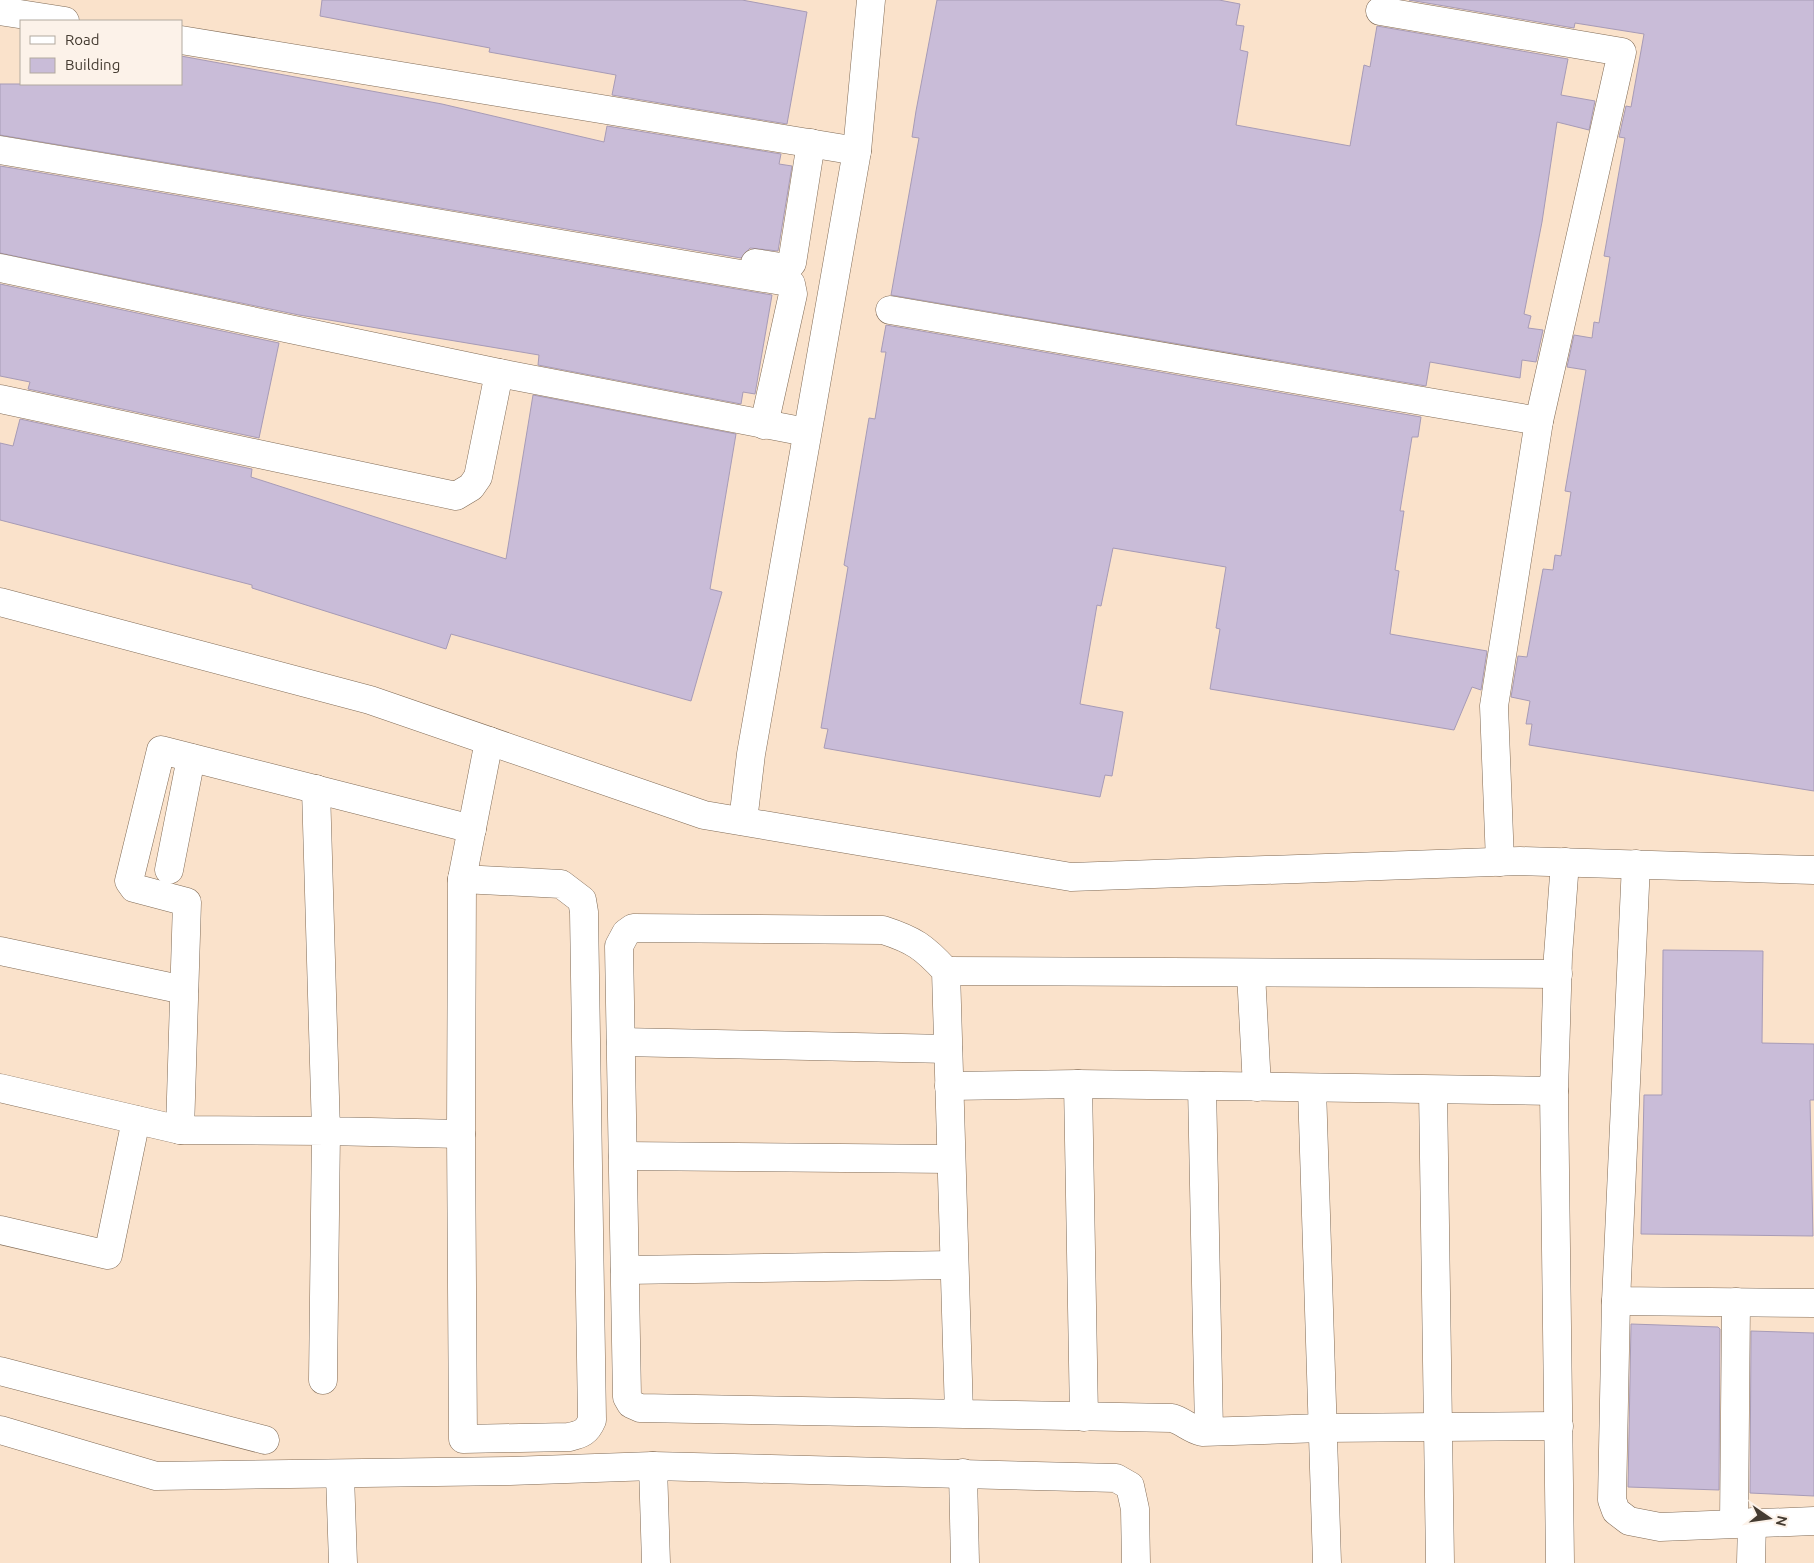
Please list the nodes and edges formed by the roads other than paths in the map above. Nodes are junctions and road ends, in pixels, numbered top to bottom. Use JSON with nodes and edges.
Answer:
{"nodes":[{"id":1,"x":871,"y":0,"type":"edge"},
{"id":2,"x":0,"y":10,"type":"edge"},
{"id":3,"x":1380,"y":11,"type":"dead end"},
{"id":4,"x":60,"y":20,"type":"edge"},
{"id":5,"x":182,"y":40,"type":"edge"},
{"id":6,"x":0,"y":132,"type":"edge"},
{"id":7,"x":811,"y":144,"type":"junction"},
{"id":8,"x":0,"y":150,"type":"edge"},
{"id":9,"x":857,"y":151,"type":"junction"},
{"id":10,"x":0,"y":268,"type":"edge"},
{"id":11,"x":890,"y":310,"type":"dead end"},
{"id":12,"x":499,"y":373,"type":"junction"},
{"id":13,"x":0,"y":399,"type":"edge"},
{"id":14,"x":1539,"y":421,"type":"junction"},
{"id":15,"x":764,"y":425,"type":"junction"},
{"id":16,"x":806,"y":432,"type":"junction"},
{"id":17,"x":0,"y":602,"type":"edge"},
{"id":18,"x":489,"y":741,"type":"junction"},
{"id":19,"x":191,"y":758,"type":"junction"},
{"id":20,"x":316,"y":789,"type":"junction"},
{"id":21,"x":742,"y":821,"type":"junction"},
{"id":22,"x":472,"y":828,"type":"junction"},
{"id":23,"x":1500,"y":862,"type":"junction"},
{"id":24,"x":1565,"y":862,"type":"junction"},
{"id":25,"x":1636,"y":864,"type":"junction"},
{"id":26,"x":169,"y":870,"type":"dead end"},
{"id":27,"x":1814,"y":870,"type":"edge"},
{"id":28,"x":462,"y":879,"type":"junction"},
{"id":29,"x":0,"y":951,"type":"edge"},
{"id":30,"x":946,"y":971,"type":"junction"},
{"id":31,"x":1251,"y":973,"type":"junction"},
{"id":32,"x":1558,"y":974,"type":"junction"},
{"id":33,"x":184,"y":990,"type":"junction"},
{"id":34,"x":621,"y":1042,"type":"junction"},
{"id":35,"x":948,"y":1049,"type":"junction"},
{"id":36,"x":1078,"y":1084,"type":"junction"},
{"id":37,"x":949,"y":1086,"type":"junction"},
{"id":38,"x":1202,"y":1086,"type":"junction"},
{"id":39,"x":1257,"y":1087,"type":"junction"},
{"id":40,"x":0,"y":1088,"type":"edge"},
{"id":41,"x":1312,"y":1088,"type":"junction"},
{"id":42,"x":1433,"y":1090,"type":"junction"},
{"id":43,"x":1554,"y":1091,"type":"junction"},
{"id":44,"x":136,"y":1120,"type":"junction"},
{"id":45,"x":180,"y":1130,"type":"junction"},
{"id":46,"x":326,"y":1132,"type":"junction"},
{"id":47,"x":461,"y":1134,"type":"junction"},
{"id":48,"x":623,"y":1156,"type":"junction"},
{"id":49,"x":950,"y":1159,"type":"junction"},
{"id":50,"x":0,"y":1230,"type":"edge"},
{"id":51,"x":954,"y":1265,"type":"junction"},
{"id":52,"x":625,"y":1270,"type":"junction"},
{"id":53,"x":1616,"y":1301,"type":"junction"},
{"id":54,"x":1736,"y":1302,"type":"junction"},
{"id":55,"x":1814,"y":1303,"type":"edge"},
{"id":56,"x":0,"y":1371,"type":"edge"},
{"id":57,"x":323,"y":1380,"type":"dead end"},
{"id":58,"x":959,"y":1414,"type":"junction"},
{"id":59,"x":1084,"y":1417,"type":"junction"},
{"id":60,"x":1559,"y":1426,"type":"junction"},
{"id":61,"x":1438,"y":1427,"type":"junction"},
{"id":62,"x":1322,"y":1428,"type":"junction"},
{"id":63,"x":0,"y":1430,"type":"edge"},
{"id":64,"x":1209,"y":1431,"type":"junction"},
{"id":65,"x":265,"y":1440,"type":"dead end"},
{"id":66,"x":653,"y":1466,"type":"junction"},
{"id":67,"x":963,"y":1473,"type":"junction"},
{"id":68,"x":340,"y":1474,"type":"junction"},
{"id":69,"x":1814,"y":1521,"type":"edge"},
{"id":70,"x":1743,"y":1523,"type":"junction"},
{"id":71,"x":343,"y":1563,"type":"edge"},
{"id":72,"x":656,"y":1563,"type":"edge"},
{"id":73,"x":965,"y":1563,"type":"edge"},
{"id":74,"x":1136,"y":1563,"type":"edge"},
{"id":75,"x":1327,"y":1563,"type":"edge"},
{"id":76,"x":1440,"y":1563,"type":"edge"},
{"id":77,"x":1560,"y":1563,"type":"edge"},
{"id":78,"x":1751,"y":1563,"type":"edge"}],
"edges":[{"from":1,"to":9,"type":"street"},
{"from":2,"to":4,"type":"street"},
{"from":3,"to":14,"type":"street"},
{"from":5,"to":7,"type":"street"},
{"from":6,"to":7,"type":"street"},
{"from":7,"to":9,"type":"street"},
{"from":8,"to":15,"type":"street"},
{"from":9,"to":16,"type":"street"},
{"from":10,"to":12,"type":"street"},
{"from":11,"to":14,"type":"street"},
{"from":12,"to":13,"type":"street"},
{"from":12,"to":15,"type":"street"},
{"from":14,"to":23,"type":"street"},
{"from":15,"to":16,"type":"street"},
{"from":16,"to":21,"type":"street"},
{"from":17,"to":18,"type":"street"},
{"from":18,"to":21,"type":"street"},
{"from":18,"to":22,"type":"street"},
{"from":19,"to":20,"type":"street"},
{"from":19,"to":26,"type":"street"},
{"from":19,"to":33,"type":"street"},
{"from":20,"to":22,"type":"street"},
{"from":20,"to":46,"type":"street"},
{"from":21,"to":23,"type":"street"},
{"from":22,"to":28,"type":"street"},
{"from":23,"to":24,"type":"street"},
{"from":24,"to":25,"type":"street"},
{"from":24,"to":32,"type":"street"},
{"from":25,"to":27,"type":"street"},
{"from":25,"to":53,"type":"street"},
{"from":28,"to":47,"type":"street"},
{"from":28,"to":47,"type":"street"},
{"from":29,"to":33,"type":"street"},
{"from":30,"to":31,"type":"street"},
{"from":30,"to":34,"type":"street"},
{"from":30,"to":35,"type":"street"},
{"from":31,"to":32,"type":"street"},
{"from":31,"to":39,"type":"street"},
{"from":32,"to":43,"type":"street"},
{"from":33,"to":45,"type":"street"},
{"from":34,"to":35,"type":"street"},
{"from":34,"to":48,"type":"street"},
{"from":35,"to":37,"type":"street"},
{"from":36,"to":37,"type":"street"},
{"from":36,"to":38,"type":"street"},
{"from":36,"to":59,"type":"street"},
{"from":37,"to":49,"type":"street"},
{"from":38,"to":39,"type":"street"},
{"from":38,"to":64,"type":"street"},
{"from":39,"to":41,"type":"street"},
{"from":40,"to":44,"type":"street"},
{"from":41,"to":42,"type":"street"},
{"from":41,"to":62,"type":"street"},
{"from":42,"to":43,"type":"street"},
{"from":42,"to":61,"type":"street"},
{"from":43,"to":60,"type":"street"},
{"from":44,"to":45,"type":"street"},
{"from":44,"to":50,"type":"street"},
{"from":45,"to":46,"type":"street"},
{"from":46,"to":47,"type":"street"},
{"from":46,"to":57,"type":"street"},
{"from":48,"to":49,"type":"street"},
{"from":48,"to":52,"type":"street"},
{"from":49,"to":51,"type":"street"},
{"from":51,"to":52,"type":"street"},
{"from":51,"to":58,"type":"street"},
{"from":52,"to":58,"type":"street"},
{"from":53,"to":54,"type":"street"},
{"from":53,"to":70,"type":"street"},
{"from":54,"to":55,"type":"street"},
{"from":54,"to":70,"type":"street"},
{"from":56,"to":65,"type":"street"},
{"from":58,"to":59,"type":"street"},
{"from":59,"to":64,"type":"street"},
{"from":60,"to":61,"type":"street"},
{"from":60,"to":77,"type":"street"},
{"from":61,"to":62,"type":"street"},
{"from":61,"to":76,"type":"street"},
{"from":62,"to":64,"type":"street"},
{"from":62,"to":75,"type":"street"},
{"from":63,"to":68,"type":"street"},
{"from":66,"to":67,"type":"street"},
{"from":66,"to":68,"type":"street"},
{"from":66,"to":72,"type":"street"},
{"from":67,"to":73,"type":"street"},
{"from":67,"to":74,"type":"street"},
{"from":68,"to":71,"type":"street"},
{"from":69,"to":70,"type":"street"},
{"from":70,"to":78,"type":"street"}]}
